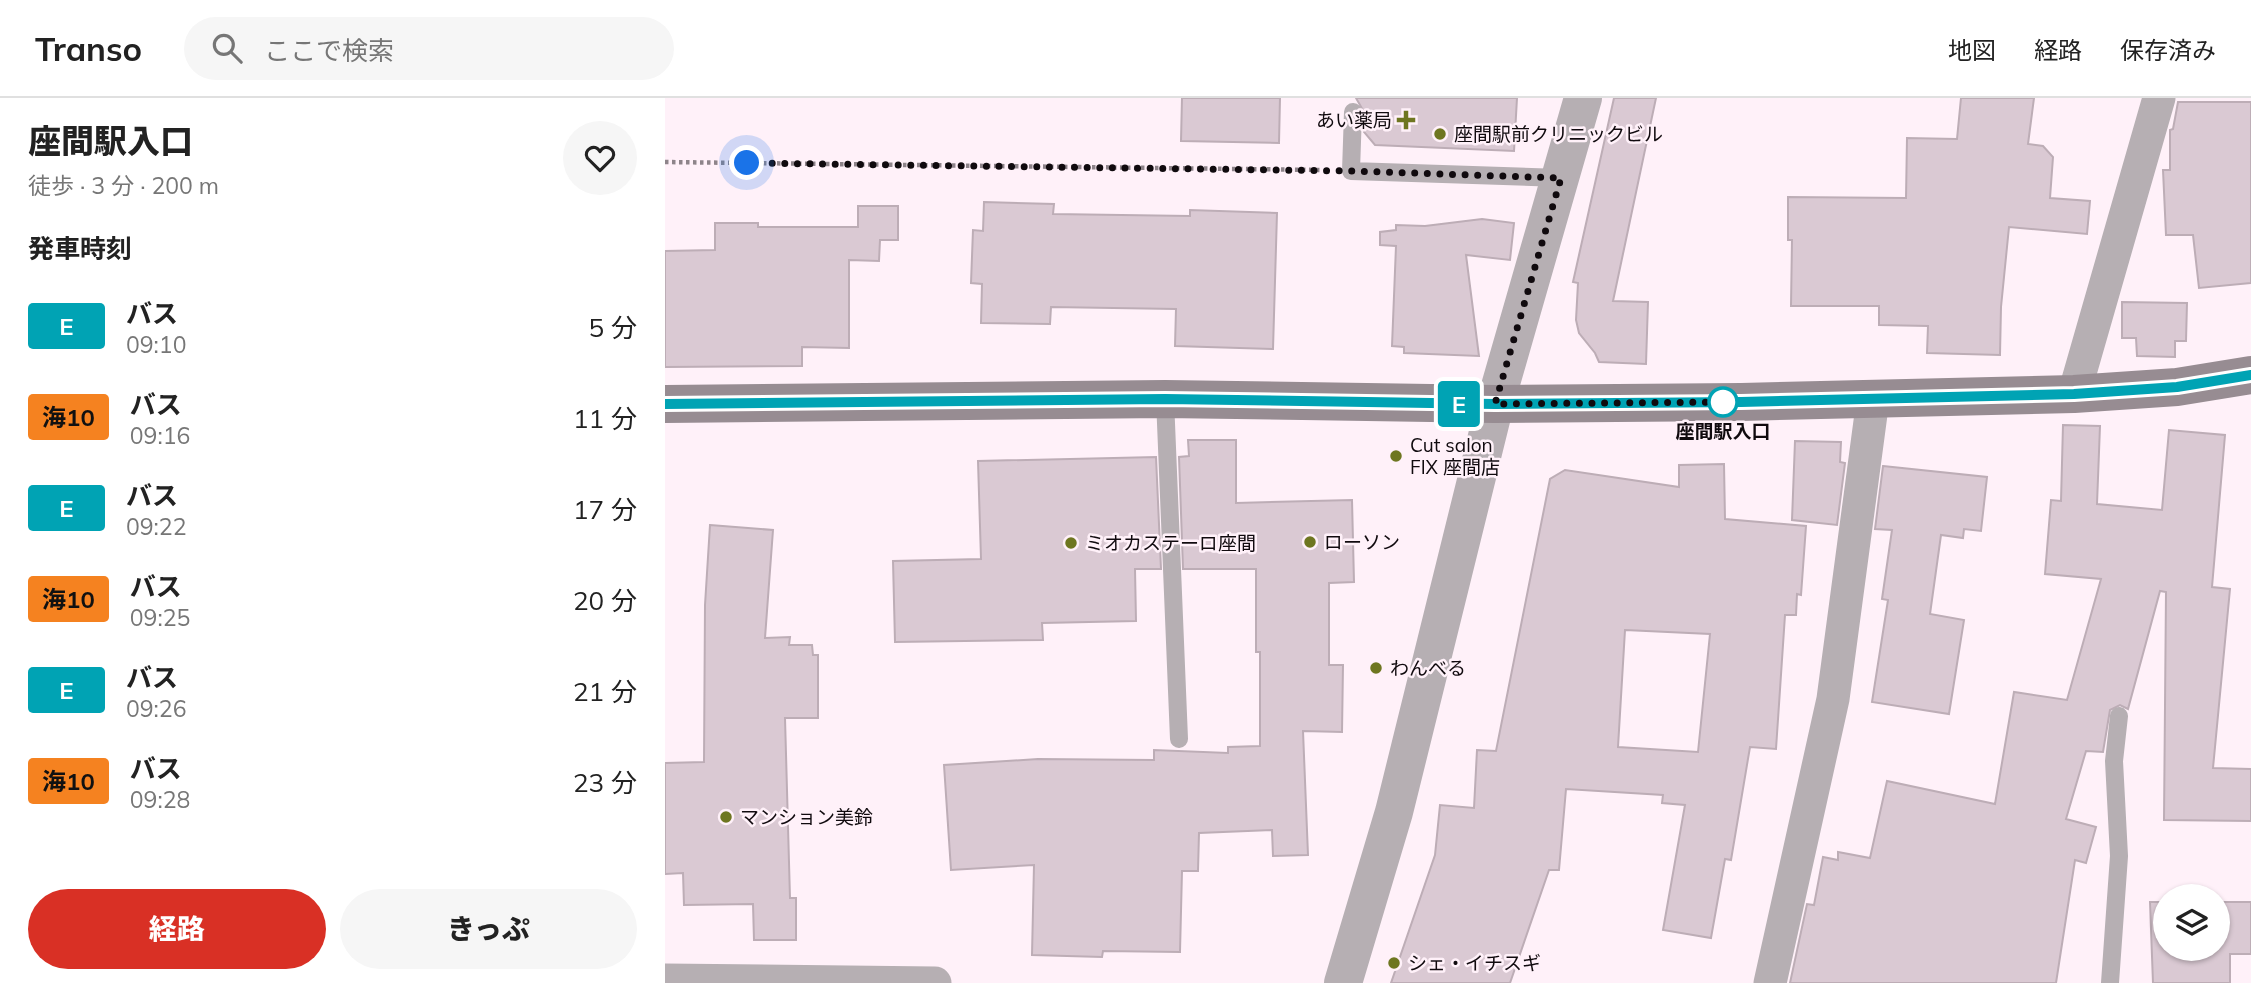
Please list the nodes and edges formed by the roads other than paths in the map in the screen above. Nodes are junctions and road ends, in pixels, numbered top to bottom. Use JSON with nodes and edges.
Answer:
{"nodes":[{"id":1,"x":1583,"y":98,"type":"edge"},
{"id":2,"x":2159,"y":98,"type":"edge"},
{"id":3,"x":1353,"y":113,"type":"dead end"},
{"id":4,"x":1561,"y":178,"type":"junction"},
{"id":5,"x":2251,"y":375,"type":"edge"},
{"id":6,"x":2074,"y":394,"type":"junction"},
{"id":7,"x":1165,"y":399,"type":"junction"},
{"id":8,"x":1873,"y":399,"type":"junction"},
{"id":9,"x":665,"y":404,"type":"edge"},
{"id":10,"x":1495,"y":404,"type":"junction"},
{"id":11,"x":2119,"y":716,"type":"dead end"},
{"id":12,"x":1179,"y":739,"type":"dead end"},
{"id":13,"x":665,"y":980,"type":"edge"},
{"id":14,"x":874,"y":981,"type":"edge"},
{"id":15,"x":935,"y":983,"type":"edge"},
{"id":16,"x":1343,"y":983,"type":"edge"},
{"id":17,"x":1770,"y":983,"type":"edge"},
{"id":18,"x":2110,"y":983,"type":"edge"}],
"edges":[{"from":1,"to":4,"type":"street"},
{"from":2,"to":6,"type":"street"},
{"from":3,"to":4,"type":"lane"},
{"from":4,"to":10,"type":"street"},
{"from":5,"to":6,"type":"main road"},
{"from":6,"to":8,"type":"main road"},
{"from":7,"to":9,"type":"main road"},
{"from":7,"to":10,"type":"main road"},
{"from":7,"to":12,"type":"lane"},
{"from":8,"to":10,"type":"main road"},
{"from":8,"to":17,"type":"street"},
{"from":10,"to":16,"type":"street"},
{"from":11,"to":18,"type":"lane"},
{"from":13,"to":14,"type":"street"},
{"from":14,"to":15,"type":"street"}]}
